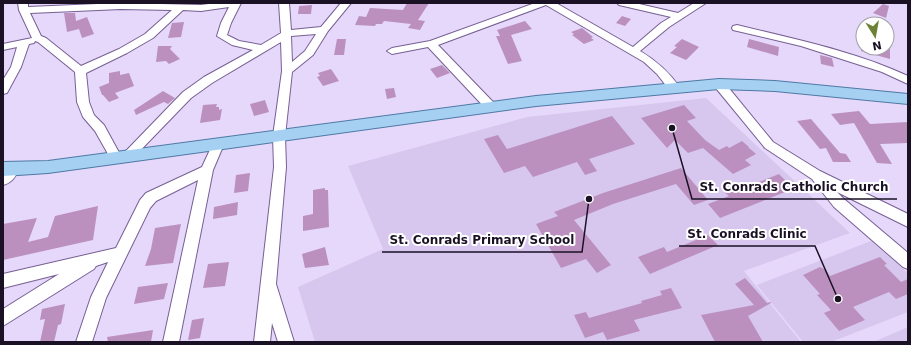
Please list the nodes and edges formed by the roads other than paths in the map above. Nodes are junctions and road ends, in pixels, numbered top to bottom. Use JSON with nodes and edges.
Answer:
{"nodes":[{"id":1,"x":236,"y":3,"type":"edge"},
{"id":2,"x":284,"y":3,"type":"edge"},
{"id":3,"x":346,"y":3,"type":"edge"},
{"id":4,"x":544,"y":3,"type":"edge"},
{"id":5,"x":549,"y":3,"type":"edge"},
{"id":6,"x":622,"y":3,"type":"edge"},
{"id":7,"x":701,"y":3,"type":"edge"},
{"id":8,"x":23,"y":6,"type":"edge"},
{"id":9,"x":180,"y":8,"type":"junction"},
{"id":10,"x":680,"y":16,"type":"junction"},
{"id":11,"x":737,"y":28,"type":"dead end"},
{"id":12,"x":324,"y":30,"type":"junction"},
{"id":13,"x":286,"y":34,"type":"junction"},
{"id":14,"x":37,"y":38,"type":"junction"},
{"id":15,"x":24,"y":43,"type":"junction"},
{"id":16,"x":431,"y":44,"type":"junction"},
{"id":17,"x":3,"y":47,"type":"edge"},
{"id":18,"x":263,"y":49,"type":"junction"},
{"id":19,"x":392,"y":51,"type":"dead end"},
{"id":20,"x":634,"y":51,"type":"junction"},
{"id":21,"x":80,"y":71,"type":"junction"},
{"id":22,"x":288,"y":71,"type":"junction"},
{"id":23,"x":908,"y":80,"type":"edge"},
{"id":24,"x":719,"y":84,"type":"junction"},
{"id":25,"x":675,"y":89,"type":"junction"},
{"id":26,"x":3,"y":90,"type":"edge"},
{"id":27,"x":908,"y":99,"type":"edge"},
{"id":28,"x":491,"y":108,"type":"junction"},
{"id":29,"x":279,"y":136,"type":"junction"},
{"id":30,"x":218,"y":144,"type":"junction"},
{"id":31,"x":122,"y":157,"type":"junction"},
{"id":32,"x":207,"y":170,"type":"junction"},
{"id":33,"x":6,"y":173,"type":"edge"},
{"id":34,"x":815,"y":175,"type":"junction"},
{"id":35,"x":908,"y":221,"type":"edge"},
{"id":36,"x":121,"y":252,"type":"junction"},
{"id":37,"x":103,"y":256,"type":"junction"},
{"id":38,"x":908,"y":262,"type":"edge"},
{"id":39,"x":3,"y":281,"type":"edge"},
{"id":40,"x":269,"y":284,"type":"junction"},
{"id":41,"x":3,"y":318,"type":"edge"},
{"id":42,"x":84,"y":342,"type":"edge"},
{"id":43,"x":171,"y":342,"type":"edge"},
{"id":44,"x":262,"y":342,"type":"edge"},
{"id":45,"x":286,"y":342,"type":"edge"}],
"edges":[{"from":1,"to":9,"type":"street"},
{"from":1,"to":18,"type":"street"},
{"from":2,"to":13,"type":"street"},
{"from":3,"to":12,"type":"street"},
{"from":4,"to":16,"type":"street"},
{"from":5,"to":20,"type":"street"},
{"from":6,"to":10,"type":"street"},
{"from":7,"to":10,"type":"street"},
{"from":8,"to":9,"type":"street"},
{"from":8,"to":14,"type":"street"},
{"from":9,"to":21,"type":"street"},
{"from":10,"to":20,"type":"street"},
{"from":11,"to":23,"type":"street"},
{"from":12,"to":13,"type":"street"},
{"from":12,"to":22,"type":"street"},
{"from":13,"to":18,"type":"street"},
{"from":13,"to":22,"type":"street"},
{"from":14,"to":15,"type":"street"},
{"from":14,"to":21,"type":"street"},
{"from":15,"to":17,"type":"street"},
{"from":15,"to":26,"type":"street"},
{"from":16,"to":19,"type":"street"},
{"from":16,"to":28,"type":"street"},
{"from":18,"to":31,"type":"street"},
{"from":20,"to":25,"type":"street"},
{"from":21,"to":31,"type":"street"},
{"from":22,"to":29,"type":"street"},
{"from":24,"to":25,"type":"main road"},
{"from":24,"to":27,"type":"main road"},
{"from":24,"to":34,"type":"street"},
{"from":25,"to":28,"type":"main road"},
{"from":28,"to":29,"type":"main road"},
{"from":29,"to":30,"type":"main road"},
{"from":29,"to":40,"type":"street"},
{"from":30,"to":31,"type":"main road"},
{"from":30,"to":32,"type":"street"},
{"from":31,"to":33,"type":"main road"},
{"from":32,"to":36,"type":"street"},
{"from":32,"to":43,"type":"street"},
{"from":34,"to":35,"type":"street"},
{"from":34,"to":38,"type":"street"},
{"from":36,"to":37,"type":"street"},
{"from":36,"to":42,"type":"street"},
{"from":37,"to":39,"type":"street"},
{"from":37,"to":41,"type":"street"},
{"from":40,"to":44,"type":"street"},
{"from":40,"to":45,"type":"street"}]}
